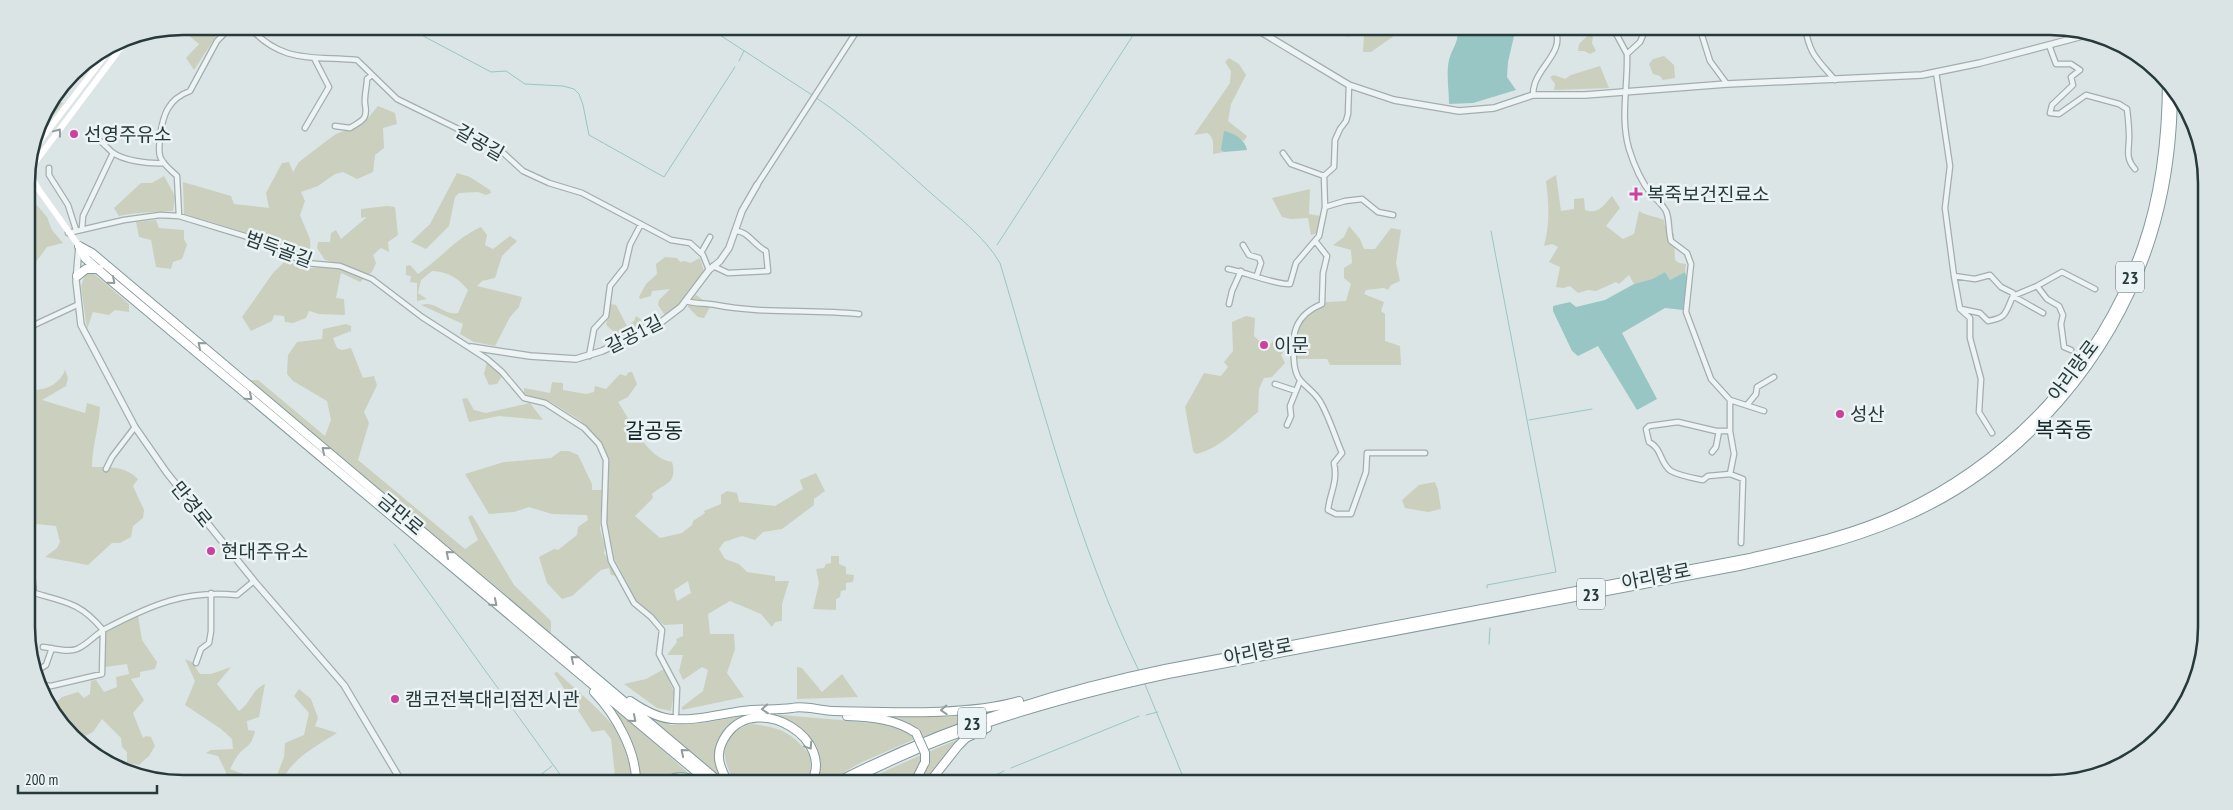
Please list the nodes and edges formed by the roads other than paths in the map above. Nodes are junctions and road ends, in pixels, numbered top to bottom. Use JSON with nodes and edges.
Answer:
{"nodes":[{"id":1,"x":223,"y":35,"type":"edge"},
{"id":2,"x":256,"y":35,"type":"edge"},
{"id":3,"x":854,"y":35,"type":"edge"},
{"id":4,"x":1266,"y":35,"type":"edge"},
{"id":5,"x":1558,"y":35,"type":"edge"},
{"id":6,"x":1617,"y":35,"type":"edge"},
{"id":7,"x":1644,"y":35,"type":"edge"},
{"id":8,"x":1702,"y":35,"type":"edge"},
{"id":9,"x":1806,"y":35,"type":"edge"},
{"id":10,"x":2077,"y":38,"type":"edge"},
{"id":11,"x":2049,"y":45,"type":"junction"},
{"id":12,"x":120,"y":49,"type":"edge"},
{"id":13,"x":1627,"y":54,"type":"junction"},
{"id":14,"x":314,"y":58,"type":"junction"},
{"id":15,"x":102,"y":59,"type":"edge"},
{"id":16,"x":1936,"y":72,"type":"junction"},
{"id":17,"x":372,"y":75,"type":"junction"},
{"id":18,"x":1836,"y":80,"type":"junction"},
{"id":19,"x":1727,"y":84,"type":"junction"},
{"id":20,"x":1349,"y":85,"type":"junction"},
{"id":21,"x":1625,"y":92,"type":"junction"},
{"id":22,"x":2167,"y":93,"type":"edge"},
{"id":23,"x":1533,"y":95,"type":"junction"},
{"id":24,"x":2173,"y":101,"type":"edge"},
{"id":25,"x":335,"y":126,"type":"dead end"},
{"id":26,"x":305,"y":128,"type":"dead end"},
{"id":27,"x":89,"y":136,"type":"dead end"},
{"id":28,"x":42,"y":138,"type":"edge"},
{"id":29,"x":113,"y":153,"type":"junction"},
{"id":30,"x":1283,"y":154,"type":"dead end"},
{"id":31,"x":37,"y":157,"type":"edge"},
{"id":32,"x":164,"y":163,"type":"junction"},
{"id":33,"x":49,"y":168,"type":"dead end"},
{"id":34,"x":2135,"y":168,"type":"dead end"},
{"id":35,"x":1324,"y":176,"type":"junction"},
{"id":36,"x":35,"y":184,"type":"edge"},
{"id":37,"x":757,"y":185,"type":"joint"},
{"id":38,"x":35,"y":189,"type":"edge"},
{"id":39,"x":39,"y":190,"type":"junction"},
{"id":40,"x":1325,"y":207,"type":"junction"},
{"id":41,"x":1393,"y":215,"type":"dead end"},
{"id":42,"x":179,"y":216,"type":"junction"},
{"id":43,"x":641,"y":224,"type":"junction"},
{"id":44,"x":82,"y":228,"type":"junction"},
{"id":45,"x":76,"y":230,"type":"junction"},
{"id":46,"x":735,"y":231,"type":"junction"},
{"id":47,"x":68,"y":233,"type":"junction"},
{"id":48,"x":710,"y":236,"type":"dead end"},
{"id":49,"x":1316,"y":242,"type":"junction"},
{"id":50,"x":1243,"y":245,"type":"dead end"},
{"id":51,"x":79,"y":246,"type":"junction"},
{"id":52,"x":701,"y":253,"type":"junction"},
{"id":53,"x":711,"y":268,"type":"junction"},
{"id":54,"x":99,"y":269,"type":"junction"},
{"id":55,"x":1228,"y":269,"type":"dead end"},
{"id":56,"x":1241,"y":271,"type":"junction"},
{"id":57,"x":1257,"y":275,"type":"junction"},
{"id":58,"x":77,"y":276,"type":"junction"},
{"id":59,"x":1954,"y":276,"type":"junction"},
{"id":60,"x":2037,"y":286,"type":"junction"},
{"id":61,"x":2095,"y":289,"type":"dead end"},
{"id":62,"x":2013,"y":296,"type":"junction"},
{"id":63,"x":685,"y":301,"type":"junction"},
{"id":64,"x":1229,"y":304,"type":"dead end"},
{"id":65,"x":77,"y":305,"type":"junction"},
{"id":66,"x":1960,"y":309,"type":"junction"},
{"id":67,"x":2043,"y":313,"type":"dead end"},
{"id":68,"x":859,"y":314,"type":"dead end"},
{"id":69,"x":35,"y":325,"type":"edge"},
{"id":70,"x":471,"y":347,"type":"junction"},
{"id":71,"x":2071,"y":350,"type":"dead end"},
{"id":72,"x":589,"y":356,"type":"junction"},
{"id":73,"x":1774,"y":377,"type":"dead end"},
{"id":74,"x":1300,"y":381,"type":"junction"},
{"id":75,"x":1275,"y":384,"type":"dead end"},
{"id":76,"x":1296,"y":391,"type":"junction"},
{"id":77,"x":1730,"y":400,"type":"junction"},
{"id":78,"x":1747,"y":405,"type":"junction"},
{"id":79,"x":1764,"y":411,"type":"dead end"},
{"id":80,"x":1287,"y":425,"type":"dead end"},
{"id":81,"x":135,"y":427,"type":"junction"},
{"id":82,"x":1719,"y":431,"type":"junction"},
{"id":83,"x":1730,"y":431,"type":"junction"},
{"id":84,"x":1992,"y":433,"type":"dead end"},
{"id":85,"x":2015,"y":442,"type":"junction"},
{"id":86,"x":1712,"y":452,"type":"dead end"},
{"id":87,"x":1426,"y":453,"type":"dead end"},
{"id":88,"x":106,"y":469,"type":"dead end"},
{"id":89,"x":1730,"y":474,"type":"junction"},
{"id":90,"x":1741,"y":543,"type":"dead end"},
{"id":91,"x":254,"y":581,"type":"junction"},
{"id":92,"x":35,"y":593,"type":"edge"},
{"id":93,"x":211,"y":594,"type":"junction"},
{"id":94,"x":103,"y":630,"type":"junction"},
{"id":95,"x":43,"y":647,"type":"dead end"},
{"id":96,"x":52,"y":648,"type":"junction"},
{"id":97,"x":196,"y":663,"type":"dead end"},
{"id":98,"x":41,"y":668,"type":"edge"},
{"id":99,"x":582,"y":676,"type":"junction"},
{"id":100,"x":1119,"y":681,"type":"junction"},
{"id":101,"x":47,"y":685,"type":"edge"},
{"id":102,"x":611,"y":690,"type":"junction"},
{"id":103,"x":1026,"y":704,"type":"junction"},
{"id":104,"x":789,"y":709,"type":"junction"},
{"id":105,"x":676,"y":714,"type":"dead end"},
{"id":106,"x":991,"y":722,"type":"junction"},
{"id":107,"x":398,"y":775,"type":"edge"},
{"id":108,"x":636,"y":775,"type":"edge"},
{"id":109,"x":700,"y":775,"type":"edge"},
{"id":110,"x":711,"y":775,"type":"edge"},
{"id":111,"x":724,"y":775,"type":"edge"},
{"id":112,"x":814,"y":775,"type":"edge"},
{"id":113,"x":850,"y":775,"type":"edge"},
{"id":114,"x":863,"y":775,"type":"edge"},
{"id":115,"x":918,"y":775,"type":"edge"},
{"id":116,"x":935,"y":775,"type":"edge"}],
"edges":[{"from":1,"to":32,"type":"street"},
{"from":2,"to":14,"type":"street","name":"갈공길"},
{"from":3,"to":37,"type":"street"},
{"from":4,"to":20,"type":"street"},
{"from":5,"to":23,"type":"street"},
{"from":6,"to":13,"type":"street"},
{"from":7,"to":13,"type":"street"},
{"from":8,"to":19,"type":"street"},
{"from":9,"to":18,"type":"street"},
{"from":10,"to":11,"type":"street"},
{"from":11,"to":16,"type":"street"},
{"from":11,"to":34,"type":"street"},
{"from":31,"to":12,"type":"main road","one_way":true},
{"from":13,"to":21,"type":"street"},
{"from":14,"to":17,"type":"street","name":"갈공길"},
{"from":14,"to":26,"type":"street"},
{"from":15,"to":28,"type":"main road"},
{"from":16,"to":18,"type":"street"},
{"from":16,"to":59,"type":"street"},
{"from":17,"to":25,"type":"street"},
{"from":17,"to":43,"type":"street","name":"갈공길"},
{"from":18,"to":19,"type":"street"},
{"from":19,"to":21,"type":"street"},
{"from":20,"to":23,"type":"street"},
{"from":20,"to":35,"type":"street"},
{"from":21,"to":23,"type":"street"},
{"from":21,"to":77,"type":"street"},
{"from":22,"to":85,"type":"highway","name":"아리랑로","number":"23"},
{"from":24,"to":85,"type":"highway","name":"아리랑로","number":"23"},
{"from":27,"to":29,"type":"street"},
{"from":29,"to":32,"type":"street"},
{"from":29,"to":44,"type":"street"},
{"from":30,"to":35,"type":"street"},
{"from":32,"to":42,"type":"street"},
{"from":33,"to":45,"type":"street"},
{"from":35,"to":40,"type":"street"},
{"from":36,"to":39,"type":"main road","name":"금만로"},
{"from":37,"to":46,"type":"street","name":"갈공1길"},
{"from":38,"to":39,"type":"main road"},
{"from":39,"to":47,"type":"main road","name":"금만로"},
{"from":40,"to":41,"type":"street"},
{"from":40,"to":49,"type":"street"},
{"from":42,"to":44,"type":"street","name":"범득골길"},
{"from":42,"to":70,"type":"street","name":"범득골길"},
{"from":43,"to":52,"type":"street","name":"갈공길"},
{"from":43,"to":72,"type":"street"},
{"from":44,"to":45,"type":"street","name":"범득골길"},
{"from":45,"to":47,"type":"street","name":"범득골길"},
{"from":46,"to":53,"type":"street","name":"갈공1길"},
{"from":46,"to":53,"type":"street"},
{"from":47,"to":51,"type":"main road","name":"금만로"},
{"from":48,"to":52,"type":"street"},
{"from":49,"to":57,"type":"street"},
{"from":49,"to":74,"type":"street"},
{"from":50,"to":57,"type":"street"},
{"from":51,"to":54,"type":"highway","name":"금만로"},
{"from":51,"to":58,"type":"street","name":"만경로"},
{"from":102,"to":51,"type":"highway","name":"금만로","one_way":true},
{"from":52,"to":53,"type":"street"},
{"from":53,"to":63,"type":"street","name":"갈공1길"},
{"from":54,"to":58,"type":"highway"},
{"from":54,"to":99,"type":"highway","name":"금만로","one_way":true},
{"from":55,"to":56,"type":"street"},
{"from":56,"to":57,"type":"street"},
{"from":56,"to":64,"type":"street"},
{"from":58,"to":65,"type":"street","name":"만경로"},
{"from":59,"to":62,"type":"street"},
{"from":59,"to":66,"type":"street"},
{"from":60,"to":61,"type":"street"},
{"from":60,"to":62,"type":"street"},
{"from":60,"to":71,"type":"street"},
{"from":62,"to":66,"type":"street"},
{"from":62,"to":67,"type":"street"},
{"from":63,"to":68,"type":"street"},
{"from":63,"to":72,"type":"street","name":"갈공1길"},
{"from":65,"to":69,"type":"street"},
{"from":65,"to":81,"type":"street","name":"만경로"},
{"from":66,"to":84,"type":"street"},
{"from":70,"to":72,"type":"street","name":"갈공1길"},
{"from":70,"to":105,"type":"street","name":"범득골길"},
{"from":73,"to":78,"type":"street"},
{"from":74,"to":76,"type":"street"},
{"from":74,"to":87,"type":"street"},
{"from":75,"to":76,"type":"street"},
{"from":76,"to":80,"type":"street"},
{"from":77,"to":78,"type":"street"},
{"from":77,"to":83,"type":"street"},
{"from":78,"to":79,"type":"street"},
{"from":81,"to":88,"type":"street"},
{"from":81,"to":91,"type":"street","name":"만경로"},
{"from":82,"to":83,"type":"street"},
{"from":82,"to":86,"type":"street"},
{"from":82,"to":89,"type":"street"},
{"from":83,"to":89,"type":"street"},
{"from":85,"to":100,"type":"highway","name":"아리랑로","number":"23"},
{"from":89,"to":90,"type":"street"},
{"from":91,"to":93,"type":"street"},
{"from":91,"to":107,"type":"street","name":"만경로"},
{"from":92,"to":94,"type":"street"},
{"from":93,"to":94,"type":"street"},
{"from":93,"to":97,"type":"street"},
{"from":94,"to":96,"type":"street"},
{"from":94,"to":101,"type":"street"},
{"from":95,"to":96,"type":"street"},
{"from":96,"to":98,"type":"street"},
{"from":99,"to":108,"type":"highway"},
{"from":99,"to":109,"type":"highway","name":"금만로","one_way":true},
{"from":100,"to":103,"type":"highway","name":"아리랑로","number":"23"},
{"from":100,"to":106,"type":"highway","name":"아리랑로","number":"23"},
{"from":104,"to":102,"type":"highway","one_way":true},
{"from":110,"to":102,"type":"highway","name":"금만로","one_way":true},
{"from":103,"to":104,"type":"highway","one_way":true},
{"from":103,"to":113,"type":"highway","name":"아리랑로","number":"23"},
{"from":104,"to":115,"type":"highway","bridge":true},
{"from":106,"to":114,"type":"highway","name":"아리랑로","number":"23"},
{"from":106,"to":116,"type":"highway"},
{"from":111,"to":112,"type":"highway","one_way":true}]}
